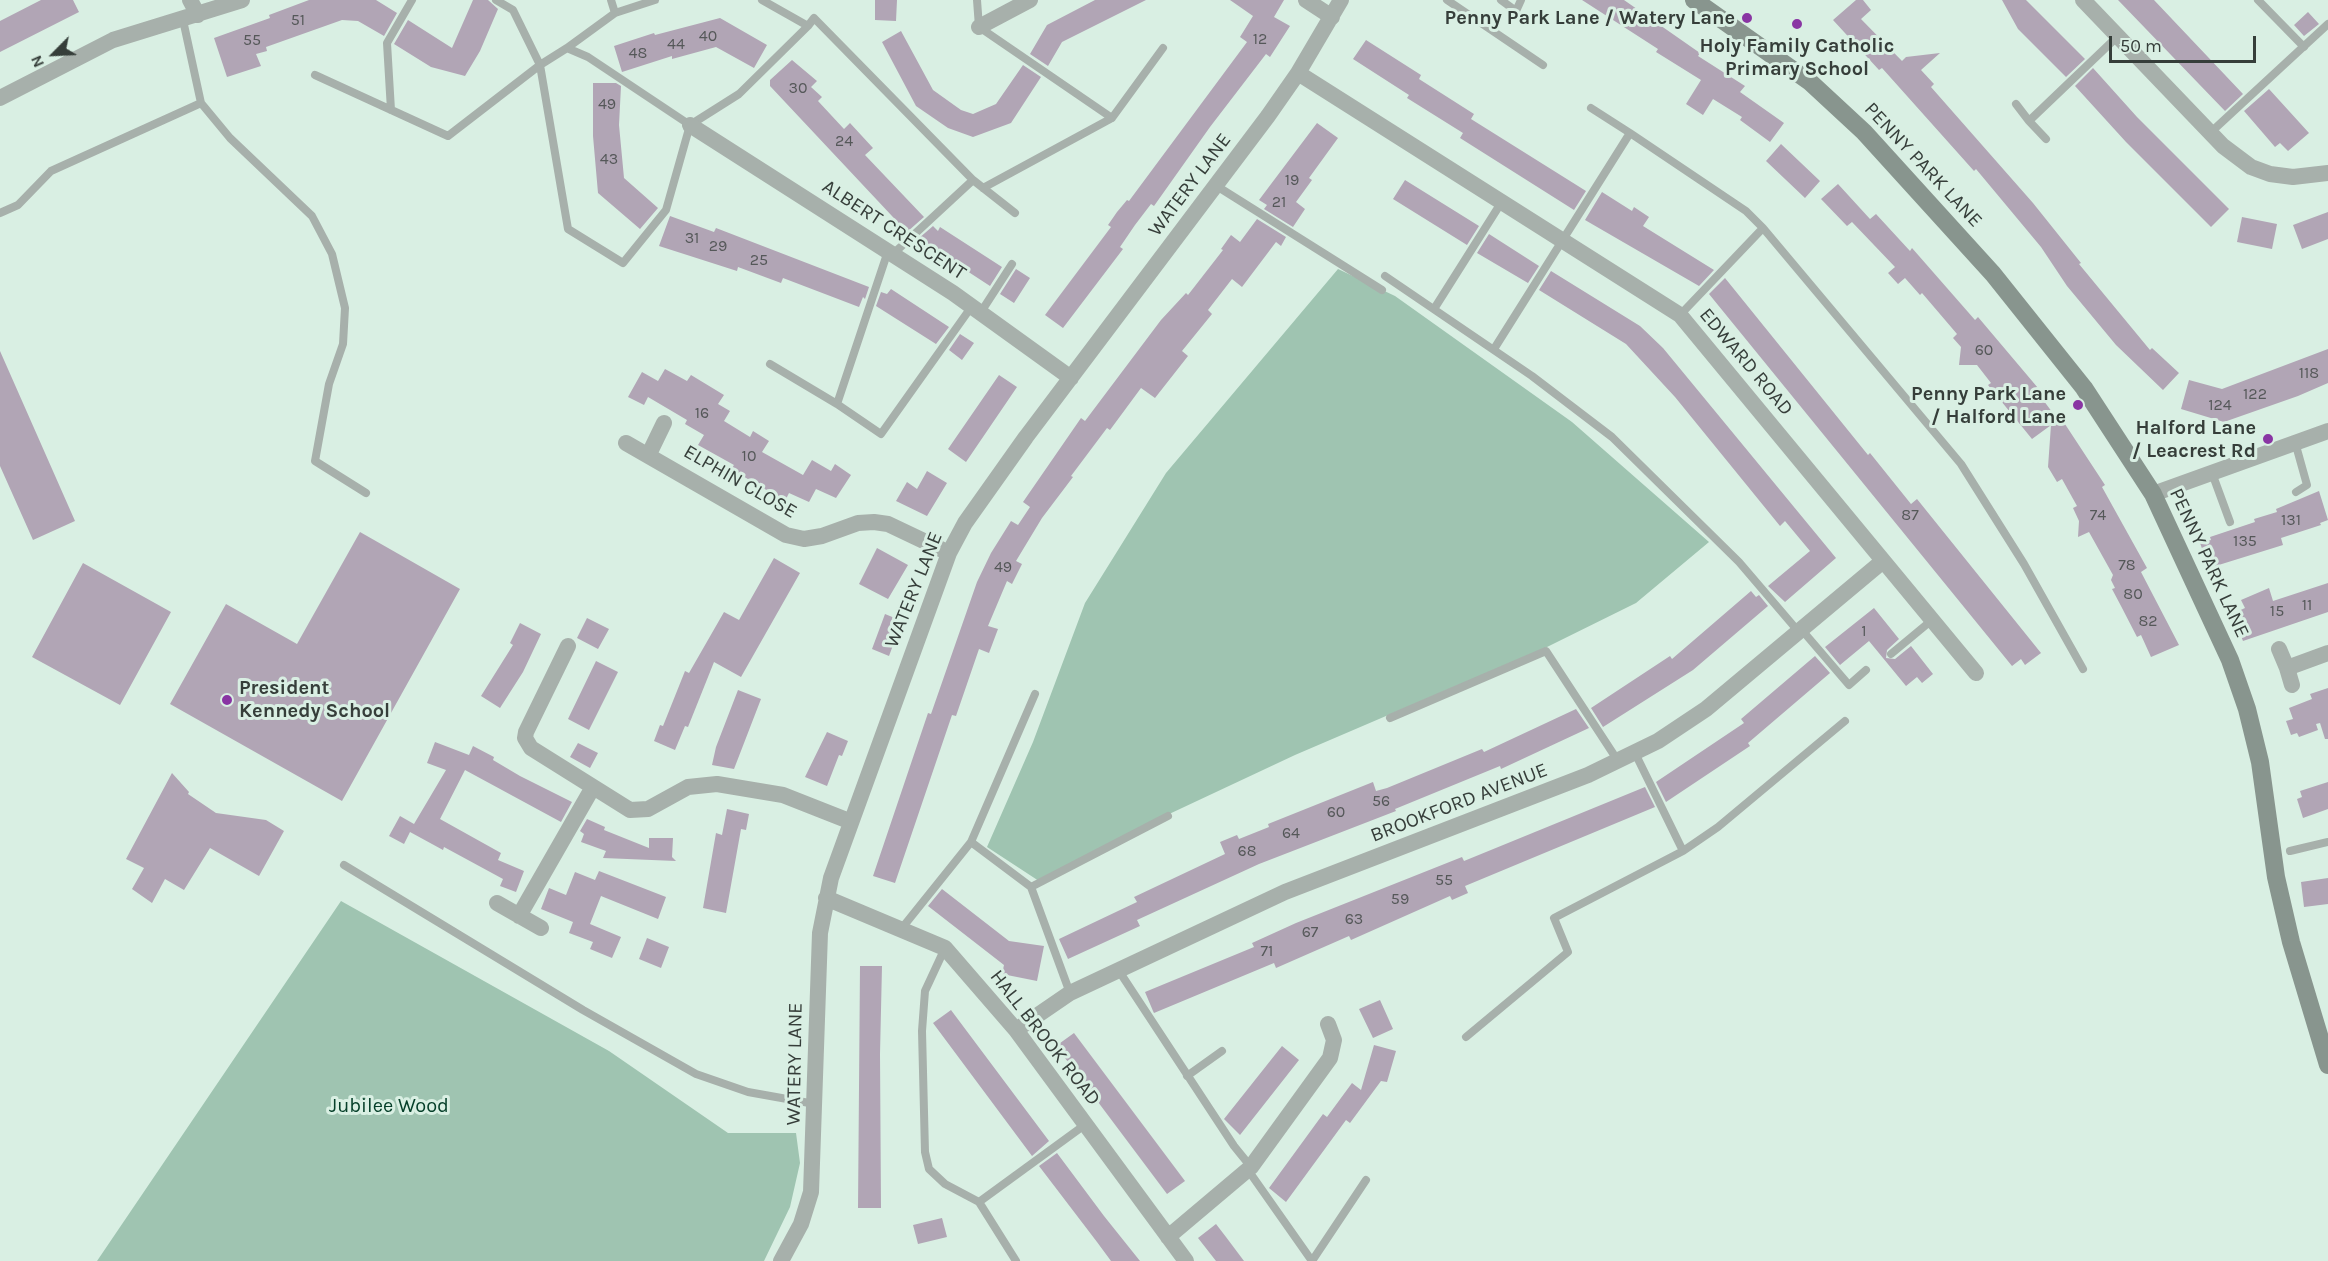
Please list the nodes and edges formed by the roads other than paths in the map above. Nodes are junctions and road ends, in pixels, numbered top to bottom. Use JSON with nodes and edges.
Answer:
{"nodes":[{"id":1,"x":190,"y":0,"type":"edge"},
{"id":2,"x":242,"y":0,"type":"edge"},
{"id":3,"x":412,"y":0,"type":"edge"},
{"id":4,"x":496,"y":0,"type":"edge"},
{"id":5,"x":611,"y":0,"type":"edge"},
{"id":6,"x":655,"y":0,"type":"edge"},
{"id":7,"x":762,"y":0,"type":"edge"},
{"id":8,"x":977,"y":0,"type":"edge"},
{"id":9,"x":1030,"y":0,"type":"edge"},
{"id":10,"x":1306,"y":0,"type":"edge"},
{"id":11,"x":1341,"y":0,"type":"edge"},
{"id":12,"x":1447,"y":0,"type":"edge"},
{"id":13,"x":1501,"y":0,"type":"edge"},
{"id":14,"x":1521,"y":0,"type":"edge"},
{"id":15,"x":1694,"y":0,"type":"edge"},
{"id":16,"x":2083,"y":0,"type":"edge"},
{"id":17,"x":2258,"y":0,"type":"edge"},
{"id":18,"x":615,"y":13,"type":"junction"},
{"id":19,"x":190,"y":17,"type":"junction"},
{"id":20,"x":1332,"y":17,"type":"junction"},
{"id":21,"x":2328,"y":24,"type":"edge"},
{"id":22,"x":808,"y":26,"type":"junction"},
{"id":23,"x":979,"y":27,"type":"junction"},
{"id":24,"x":2118,"y":36,"type":"junction"},
{"id":25,"x":2304,"y":47,"type":"junction"},
{"id":26,"x":567,"y":48,"type":"junction"},
{"id":27,"x":1163,"y":48,"type":"dead end"},
{"id":28,"x":540,"y":65,"type":"junction"},
{"id":29,"x":1543,"y":65,"type":"dead end"},
{"id":30,"x":1298,"y":73,"type":"junction"},
{"id":31,"x":315,"y":75,"type":"dead end"},
{"id":32,"x":0,"y":98,"type":"edge"},
{"id":33,"x":201,"y":104,"type":"junction"},
{"id":34,"x":2016,"y":104,"type":"dead end"},
{"id":35,"x":1591,"y":108,"type":"dead end"},
{"id":36,"x":391,"y":110,"type":"junction"},
{"id":37,"x":1112,"y":118,"type":"junction"},
{"id":38,"x":2029,"y":121,"type":"junction"},
{"id":39,"x":690,"y":125,"type":"junction"},
{"id":40,"x":1630,"y":133,"type":"junction"},
{"id":41,"x":2210,"y":133,"type":"junction"},
{"id":42,"x":2046,"y":139,"type":"dead end"},
{"id":43,"x":2328,"y":173,"type":"edge"},
{"id":44,"x":973,"y":180,"type":"junction"},
{"id":45,"x":1215,"y":185,"type":"junction"},
{"id":46,"x":983,"y":188,"type":"junction"},
{"id":47,"x":1501,"y":203,"type":"junction"},
{"id":48,"x":0,"y":213,"type":"edge"},
{"id":49,"x":1014,"y":213,"type":"dead end"},
{"id":50,"x":1763,"y":228,"type":"junction"},
{"id":51,"x":1562,"y":241,"type":"junction"},
{"id":52,"x":891,"y":253,"type":"junction"},
{"id":53,"x":1012,"y":264,"type":"dead end"},
{"id":54,"x":1385,"y":276,"type":"dead end"},
{"id":55,"x":1382,"y":290,"type":"dead end"},
{"id":56,"x":977,"y":309,"type":"junction"},
{"id":57,"x":1434,"y":309,"type":"junction"},
{"id":58,"x":1680,"y":315,"type":"junction"},
{"id":59,"x":1494,"y":349,"type":"junction"},
{"id":60,"x":770,"y":364,"type":"dead end"},
{"id":61,"x":1071,"y":378,"type":"junction"},
{"id":62,"x":837,"y":404,"type":"junction"},
{"id":63,"x":664,"y":423,"type":"dead end"},
{"id":64,"x":2328,"y":431,"type":"edge"},
{"id":65,"x":2295,"y":442,"type":"junction"},
{"id":66,"x":626,"y":443,"type":"dead end"},
{"id":67,"x":649,"y":454,"type":"junction"},
{"id":68,"x":2212,"y":473,"type":"junction"},
{"id":69,"x":2295,"y":492,"type":"dead end"},
{"id":70,"x":366,"y":493,"type":"dead end"},
{"id":71,"x":2153,"y":494,"type":"junction"},
{"id":72,"x":2230,"y":522,"type":"dead end"},
{"id":73,"x":949,"y":553,"type":"junction"},
{"id":74,"x":1883,"y":561,"type":"junction"},
{"id":75,"x":1932,"y":620,"type":"junction"},
{"id":76,"x":1800,"y":630,"type":"junction"},
{"id":77,"x":568,"y":646,"type":"dead end"},
{"id":78,"x":2280,"y":649,"type":"dead end"},
{"id":79,"x":2328,"y":653,"type":"edge"},
{"id":80,"x":1891,"y":654,"type":"dead end"},
{"id":81,"x":2288,"y":668,"type":"junction"},
{"id":82,"x":2083,"y":669,"type":"dead end"},
{"id":83,"x":1866,"y":670,"type":"dead end"},
{"id":84,"x":1976,"y":673,"type":"dead end"},
{"id":85,"x":2292,"y":685,"type":"dead end"},
{"id":86,"x":1035,"y":694,"type":"dead end"},
{"id":87,"x":1390,"y":718,"type":"dead end"},
{"id":88,"x":1845,"y":721,"type":"dead end"},
{"id":89,"x":1635,"y":753,"type":"junction"},
{"id":90,"x":1618,"y":761,"type":"junction"},
{"id":91,"x":593,"y":787,"type":"junction"},
{"id":92,"x":1168,"y":816,"type":"dead end"},
{"id":93,"x":849,"y":821,"type":"junction"},
{"id":94,"x":2328,"y":842,"type":"edge"},
{"id":95,"x":971,"y":843,"type":"junction"},
{"id":96,"x":2290,"y":850,"type":"dead end"},
{"id":97,"x":1683,"y":851,"type":"junction"},
{"id":98,"x":344,"y":865,"type":"dead end"},
{"id":99,"x":1031,"y":887,"type":"junction"},
{"id":100,"x":826,"y":897,"type":"junction"},
{"id":101,"x":497,"y":903,"type":"dead end"},
{"id":102,"x":519,"y":916,"type":"junction"},
{"id":103,"x":541,"y":928,"type":"dead end"},
{"id":104,"x":902,"y":928,"type":"junction"},
{"id":105,"x":945,"y":948,"type":"junction"},
{"id":106,"x":1119,"y":971,"type":"junction"},
{"id":107,"x":1070,"y":993,"type":"junction"},
{"id":108,"x":1328,"y":1024,"type":"dead end"},
{"id":109,"x":1016,"y":1030,"type":"junction"},
{"id":110,"x":1466,"y":1037,"type":"dead end"},
{"id":111,"x":1221,"y":1051,"type":"dead end"},
{"id":112,"x":2328,"y":1065,"type":"edge"},
{"id":113,"x":1187,"y":1076,"type":"junction"},
{"id":114,"x":815,"y":1104,"type":"junction"},
{"id":115,"x":1086,"y":1124,"type":"junction"},
{"id":116,"x":1249,"y":1168,"type":"junction"},
{"id":117,"x":1366,"y":1180,"type":"dead end"},
{"id":118,"x":979,"y":1202,"type":"junction"},
{"id":119,"x":1168,"y":1238,"type":"junction"},
{"id":120,"x":781,"y":1261,"type":"edge"},
{"id":121,"x":1017,"y":1261,"type":"edge"},
{"id":122,"x":1186,"y":1261,"type":"edge"},
{"id":123,"x":1312,"y":1261,"type":"edge"}],
"edges":[{"from":1,"to":19,"type":"street"},
{"from":2,"to":19,"type":"street"},
{"from":3,"to":36,"type":"lane"},
{"from":4,"to":28,"type":"lane"},
{"from":5,"to":18,"type":"lane"},
{"from":6,"to":18,"type":"lane"},
{"from":7,"to":22,"type":"lane"},
{"from":8,"to":23,"type":"lane"},
{"from":9,"to":23,"type":"street"},
{"from":10,"to":20,"type":"street"},
{"from":11,"to":20,"type":"street","name":"WATERY LANE"},
{"from":12,"to":29,"type":"lane"},
{"from":13,"to":14,"type":"lane"},
{"from":15,"to":71,"type":"street","name":"PENNY PARK LANE"},
{"from":16,"to":24,"type":"street"},
{"from":17,"to":25,"type":"lane"},
{"from":18,"to":26,"type":"lane"},
{"from":19,"to":32,"type":"street"},
{"from":19,"to":33,"type":"lane"},
{"from":20,"to":30,"type":"street","name":"WATERY LANE"},
{"from":21,"to":25,"type":"lane"},
{"from":22,"to":39,"type":"lane"},
{"from":22,"to":44,"type":"lane"},
{"from":23,"to":37,"type":"lane"},
{"from":24,"to":38,"type":"lane"},
{"from":24,"to":41,"type":"street"},
{"from":25,"to":41,"type":"lane"},
{"from":26,"to":28,"type":"lane"},
{"from":26,"to":39,"type":"lane"},
{"from":27,"to":37,"type":"lane"},
{"from":28,"to":36,"type":"lane"},
{"from":28,"to":39,"type":"lane"},
{"from":30,"to":45,"type":"street","name":"WATERY LANE"},
{"from":30,"to":47,"type":"street","name":"EDWARD ROAD"},
{"from":31,"to":36,"type":"lane"},
{"from":33,"to":48,"type":"lane"},
{"from":33,"to":70,"type":"lane"},
{"from":34,"to":38,"type":"lane"},
{"from":35,"to":40,"type":"lane"},
{"from":37,"to":46,"type":"lane"},
{"from":38,"to":42,"type":"lane"},
{"from":39,"to":52,"type":"street","name":"ALBERT CRESCENT"},
{"from":40,"to":50,"type":"lane"},
{"from":40,"to":51,"type":"lane"},
{"from":41,"to":43,"type":"street"},
{"from":44,"to":46,"type":"lane"},
{"from":44,"to":52,"type":"lane"},
{"from":45,"to":55,"type":"lane"},
{"from":45,"to":61,"type":"street","name":"WATERY LANE"},
{"from":46,"to":49,"type":"lane"},
{"from":47,"to":51,"type":"street","name":"EDWARD ROAD"},
{"from":47,"to":57,"type":"lane"},
{"from":50,"to":58,"type":"lane"},
{"from":50,"to":82,"type":"lane"},
{"from":51,"to":58,"type":"street","name":"EDWARD ROAD"},
{"from":51,"to":59,"type":"lane"},
{"from":52,"to":56,"type":"street","name":"ALBERT CRESCENT"},
{"from":52,"to":62,"type":"lane"},
{"from":53,"to":56,"type":"lane"},
{"from":54,"to":57,"type":"lane"},
{"from":56,"to":61,"type":"street","name":"ALBERT CRESCENT"},
{"from":56,"to":62,"type":"lane"},
{"from":57,"to":59,"type":"lane"},
{"from":58,"to":74,"type":"street","name":"EDWARD ROAD"},
{"from":59,"to":76,"type":"lane"},
{"from":60,"to":62,"type":"lane"},
{"from":61,"to":73,"type":"street","name":"WATERY LANE"},
{"from":63,"to":67,"type":"street"},
{"from":64,"to":65,"type":"street"},
{"from":65,"to":68,"type":"street"},
{"from":65,"to":69,"type":"lane"},
{"from":66,"to":67,"type":"street","name":"ELPHIN CLOSE"},
{"from":67,"to":73,"type":"street","name":"ELPHIN CLOSE"},
{"from":68,"to":71,"type":"street"},
{"from":68,"to":72,"type":"lane"},
{"from":71,"to":112,"type":"street","name":"PENNY PARK LANE"},
{"from":73,"to":93,"type":"street","name":"WATERY LANE"},
{"from":74,"to":75,"type":"street","name":"EDWARD ROAD"},
{"from":74,"to":76,"type":"street","name":"BROOKFORD AVENUE"},
{"from":75,"to":80,"type":"lane"},
{"from":75,"to":84,"type":"street","name":"EDWARD ROAD"},
{"from":76,"to":83,"type":"lane"},
{"from":76,"to":89,"type":"street","name":"BROOKFORD AVENUE"},
{"from":77,"to":91,"type":"street"},
{"from":78,"to":81,"type":"street"},
{"from":79,"to":81,"type":"street"},
{"from":81,"to":85,"type":"street"},
{"from":86,"to":95,"type":"lane"},
{"from":87,"to":90,"type":"lane"},
{"from":88,"to":97,"type":"lane"},
{"from":89,"to":90,"type":"street","name":"BROOKFORD AVENUE"},
{"from":89,"to":97,"type":"lane"},
{"from":90,"to":106,"type":"street","name":"BROOKFORD AVENUE"},
{"from":91,"to":93,"type":"street"},
{"from":91,"to":102,"type":"street"},
{"from":92,"to":99,"type":"lane"},
{"from":93,"to":100,"type":"street","name":"WATERY LANE"},
{"from":94,"to":96,"type":"lane"},
{"from":95,"to":99,"type":"lane"},
{"from":95,"to":104,"type":"lane"},
{"from":97,"to":110,"type":"lane"},
{"from":98,"to":114,"type":"lane"},
{"from":99,"to":107,"type":"lane"},
{"from":100,"to":104,"type":"street","name":"HALL BROOK ROAD"},
{"from":100,"to":114,"type":"street","name":"WATERY LANE"},
{"from":101,"to":102,"type":"street"},
{"from":102,"to":103,"type":"street"},
{"from":104,"to":105,"type":"street","name":"HALL BROOK ROAD"},
{"from":105,"to":109,"type":"street","name":"HALL BROOK ROAD"},
{"from":105,"to":118,"type":"lane"},
{"from":106,"to":107,"type":"street","name":"BROOKFORD AVENUE"},
{"from":106,"to":113,"type":"lane"},
{"from":107,"to":109,"type":"street","name":"BROOKFORD AVENUE"},
{"from":108,"to":116,"type":"street"},
{"from":109,"to":115,"type":"street","name":"HALL BROOK ROAD"},
{"from":111,"to":113,"type":"lane"},
{"from":113,"to":116,"type":"lane"},
{"from":114,"to":120,"type":"street","name":"WATERY LANE"},
{"from":115,"to":118,"type":"lane"},
{"from":115,"to":119,"type":"street","name":"HALL BROOK ROAD"},
{"from":116,"to":119,"type":"street"},
{"from":116,"to":123,"type":"lane"},
{"from":117,"to":123,"type":"lane"},
{"from":118,"to":121,"type":"lane"},
{"from":119,"to":122,"type":"street","name":"HALL BROOK ROAD"}]}
